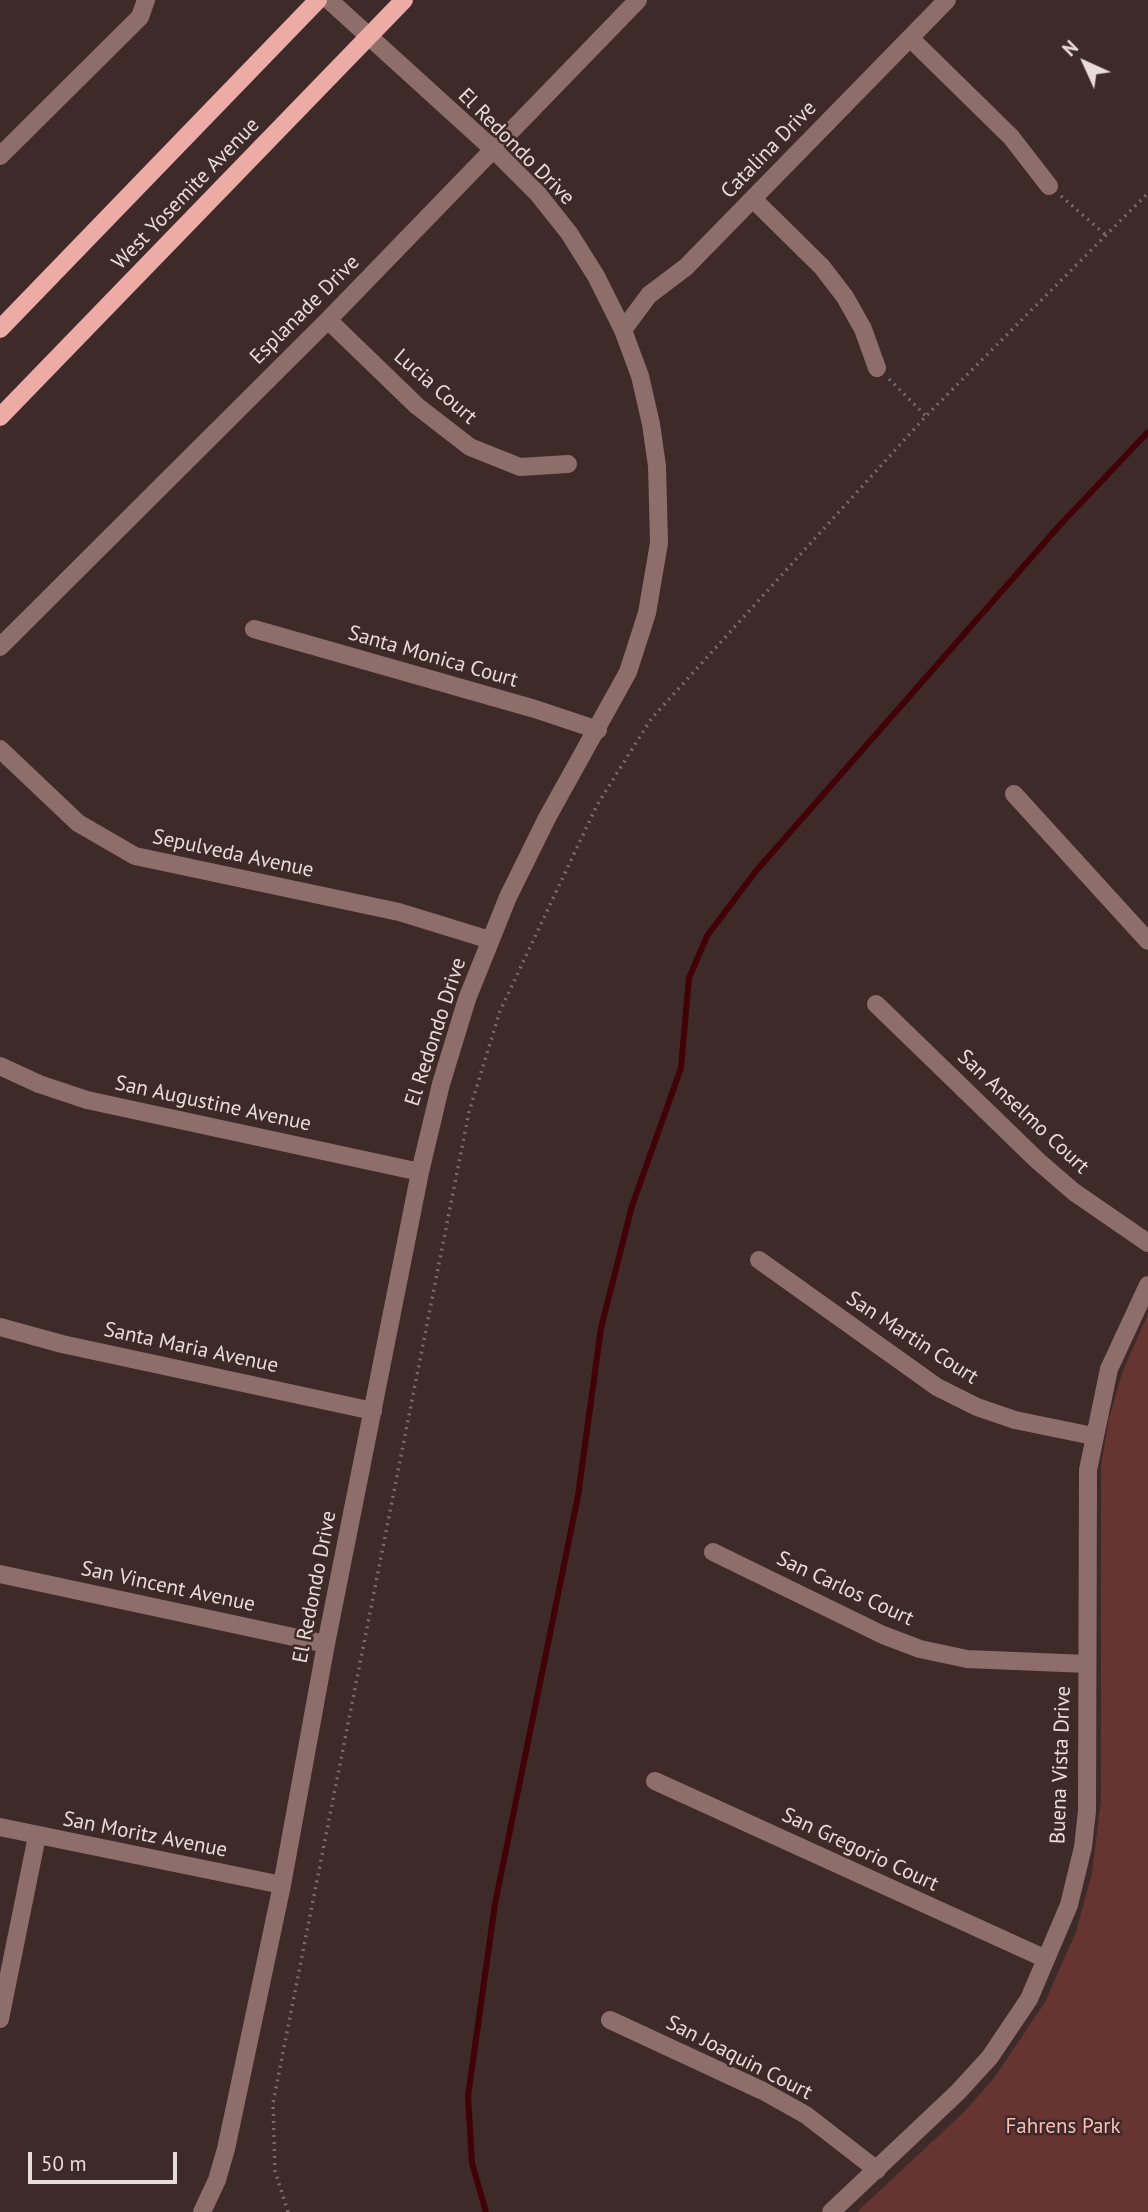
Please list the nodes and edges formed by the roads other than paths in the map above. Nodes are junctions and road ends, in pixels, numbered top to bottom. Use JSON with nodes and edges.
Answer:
{"nodes":[{"id":1,"x":318,"y":0,"type":"edge"},
{"id":2,"x":329,"y":0,"type":"edge"},
{"id":3,"x":404,"y":0,"type":"edge"},
{"id":4,"x":638,"y":0,"type":"edge"},
{"id":5,"x":947,"y":0,"type":"edge"},
{"id":6,"x":143,"y":8,"type":"edge"},
{"id":7,"x":367,"y":37,"type":"junction"},
{"id":8,"x":910,"y":38,"type":"junction"},
{"id":9,"x":494,"y":150,"type":"junction"},
{"id":10,"x":0,"y":156,"type":"edge"},
{"id":11,"x":1049,"y":186,"type":"road end"},
{"id":12,"x":753,"y":199,"type":"junction"},
{"id":13,"x":328,"y":320,"type":"junction"},
{"id":14,"x":0,"y":329,"type":"edge"},
{"id":15,"x":623,"y":330,"type":"junction"},
{"id":16,"x":877,"y":368,"type":"road end"},
{"id":17,"x":0,"y":417,"type":"edge"},
{"id":18,"x":568,"y":464,"type":"dead end"},
{"id":19,"x":254,"y":629,"type":"dead end"},
{"id":20,"x":0,"y":648,"type":"edge"},
{"id":21,"x":598,"y":730,"type":"junction"},
{"id":22,"x":0,"y":750,"type":"edge"},
{"id":23,"x":1014,"y":794,"type":"dead end"},
{"id":24,"x":490,"y":940,"type":"junction"},
{"id":25,"x":1148,"y":940,"type":"edge"},
{"id":26,"x":876,"y":1004,"type":"dead end"},
{"id":27,"x":0,"y":1066,"type":"edge"},
{"id":28,"x":421,"y":1172,"type":"junction"},
{"id":29,"x":1148,"y":1243,"type":"edge"},
{"id":30,"x":759,"y":1260,"type":"dead end"},
{"id":31,"x":1148,"y":1285,"type":"edge"},
{"id":32,"x":0,"y":1328,"type":"edge"},
{"id":33,"x":373,"y":1410,"type":"junction"},
{"id":34,"x":1093,"y":1436,"type":"junction"},
{"id":35,"x":713,"y":1552,"type":"dead end"},
{"id":36,"x":0,"y":1574,"type":"edge"},
{"id":37,"x":326,"y":1644,"type":"junction"},
{"id":38,"x":1087,"y":1664,"type":"junction"},
{"id":39,"x":655,"y":1781,"type":"dead end"},
{"id":40,"x":0,"y":1827,"type":"edge"},
{"id":41,"x":37,"y":1836,"type":"junction"},
{"id":42,"x":282,"y":1885,"type":"junction"},
{"id":43,"x":1046,"y":1959,"type":"junction"},
{"id":44,"x":0,"y":2020,"type":"edge"},
{"id":45,"x":610,"y":2020,"type":"dead end"},
{"id":46,"x":877,"y":2170,"type":"junction"},
{"id":47,"x":202,"y":2212,"type":"edge"},
{"id":48,"x":831,"y":2212,"type":"edge"}],
"edges":[{"from":1,"to":14,"type":"main road","name":"West Yosemite Avenue"},
{"from":2,"to":7,"type":"street","name":"El Redondo Drive"},
{"from":3,"to":7,"type":"main road","name":"West Yosemite Avenue"},
{"from":4,"to":9,"type":"street","name":"Esplanade Drive"},
{"from":5,"to":8,"type":"street","name":"Catalina Drive"},
{"from":6,"to":10,"type":"street"},
{"from":7,"to":9,"type":"street","name":"El Redondo Drive"},
{"from":7,"to":17,"type":"main road","name":"West Yosemite Avenue"},
{"from":8,"to":11,"type":"street"},
{"from":8,"to":12,"type":"street","name":"Catalina Drive"},
{"from":9,"to":13,"type":"street","name":"Esplanade Drive"},
{"from":9,"to":15,"type":"street","name":"El Redondo Drive"},
{"from":12,"to":15,"type":"street","name":"Catalina Drive"},
{"from":12,"to":16,"type":"street"},
{"from":13,"to":18,"type":"street","name":"Lucia Court"},
{"from":13,"to":20,"type":"street","name":"Esplanade Drive"},
{"from":15,"to":21,"type":"street","name":"El Redondo Drive"},
{"from":19,"to":21,"type":"street","name":"Santa Monica Court"},
{"from":21,"to":24,"type":"street","name":"El Redondo Drive"},
{"from":22,"to":24,"type":"street","name":"Sepulveda Avenue"},
{"from":23,"to":25,"type":"street"},
{"from":24,"to":28,"type":"street","name":"El Redondo Drive"},
{"from":26,"to":29,"type":"street","name":"San Anselmo Court"},
{"from":27,"to":28,"type":"street","name":"San Augustine Avenue"},
{"from":28,"to":33,"type":"street","name":"El Redondo Drive"},
{"from":30,"to":34,"type":"street","name":"San Martin Court"},
{"from":31,"to":34,"type":"street","name":"Buena Vista Drive"},
{"from":32,"to":33,"type":"street","name":"Santa Maria Avenue"},
{"from":33,"to":37,"type":"street","name":"El Redondo Drive"},
{"from":34,"to":38,"type":"street","name":"Buena Vista Drive"},
{"from":35,"to":38,"type":"street","name":"San Carlos Court"},
{"from":36,"to":37,"type":"street","name":"San Vincent Avenue"},
{"from":37,"to":42,"type":"street","name":"El Redondo Drive"},
{"from":38,"to":43,"type":"street","name":"Buena Vista Drive"},
{"from":39,"to":43,"type":"street","name":"San Gregorio Court"},
{"from":40,"to":41,"type":"street","name":"San Moritz Avenue"},
{"from":41,"to":42,"type":"street","name":"San Moritz Avenue"},
{"from":41,"to":44,"type":"street"},
{"from":42,"to":47,"type":"street","name":"El Redondo Drive"},
{"from":43,"to":46,"type":"street","name":"Buena Vista Drive"},
{"from":45,"to":46,"type":"street","name":"San Joaquin Court"},
{"from":46,"to":48,"type":"street","name":"Buena Vista Drive"}]}
